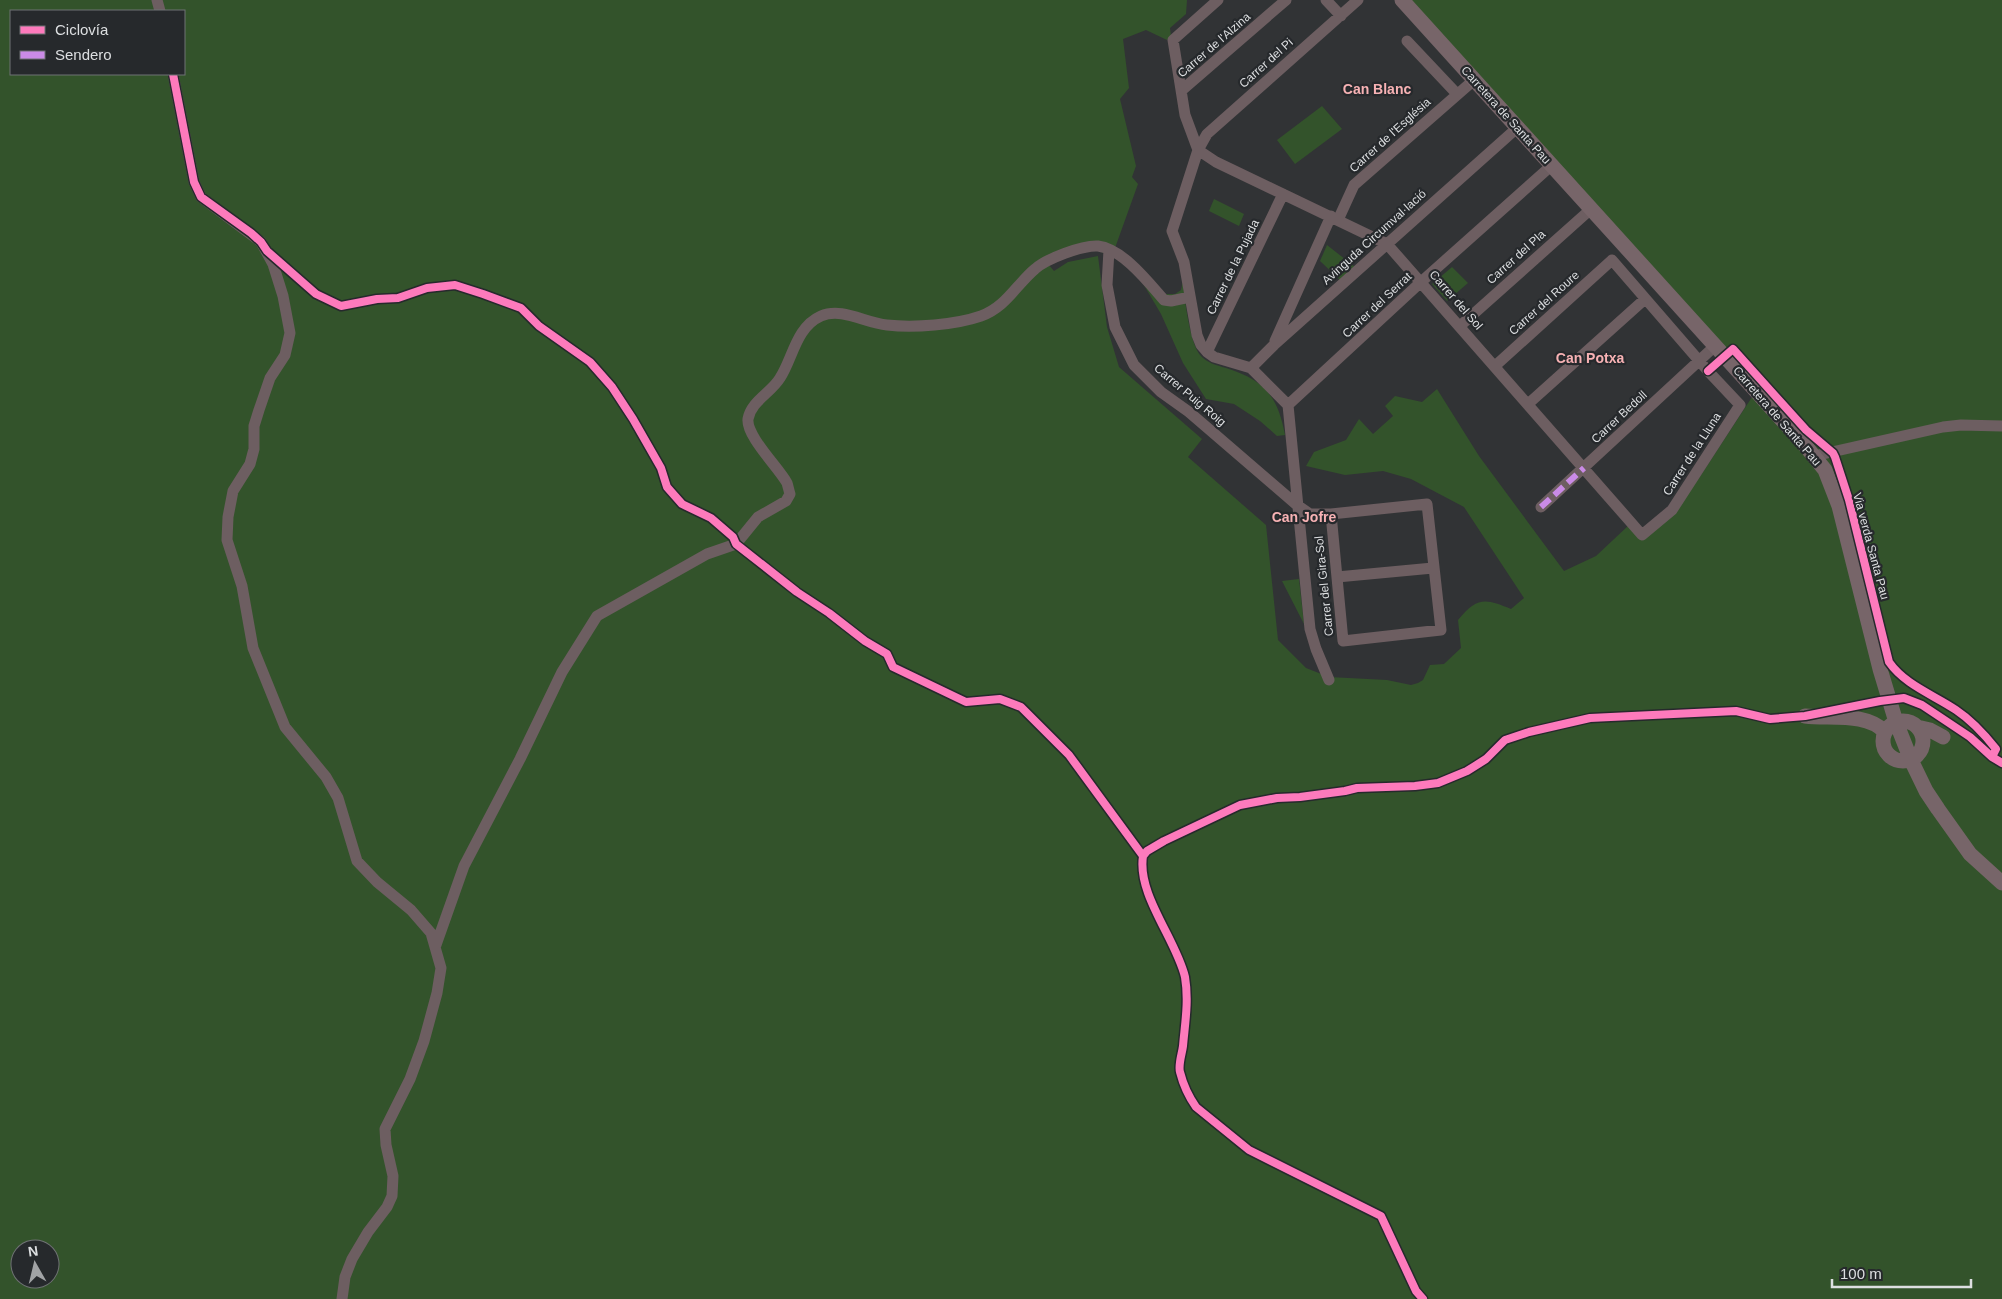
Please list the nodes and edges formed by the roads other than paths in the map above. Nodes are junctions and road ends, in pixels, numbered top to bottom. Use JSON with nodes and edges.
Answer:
{"nodes":[{"id":1,"x":1218,"y":0,"type":"edge"},
{"id":2,"x":1286,"y":0,"type":"edge"},
{"id":3,"x":1326,"y":0,"type":"edge"},
{"id":4,"x":1358,"y":0,"type":"edge"},
{"id":5,"x":1402,"y":0,"type":"edge"},
{"id":6,"x":1340,"y":16,"type":"junction"},
{"id":7,"x":1407,"y":41,"type":"dead end"},
{"id":8,"x":173,"y":75,"type":"edge"},
{"id":9,"x":1474,"y":80,"type":"junction"},
{"id":10,"x":1182,"y":90,"type":"junction"},
{"id":11,"x":1457,"y":94,"type":"junction"},
{"id":12,"x":1517,"y":128,"type":"junction"},
{"id":13,"x":1198,"y":150,"type":"junction"},
{"id":14,"x":1551,"y":166,"type":"junction"},
{"id":15,"x":1284,"y":194,"type":"junction"},
{"id":16,"x":1591,"y":209,"type":"junction"},
{"id":17,"x":1334,"y":218,"type":"junction"},
{"id":18,"x":1387,"y":244,"type":"junction"},
{"id":19,"x":1109,"y":250,"type":"junction"},
{"id":20,"x":1421,"y":282,"type":"junction"},
{"id":21,"x":1190,"y":297,"type":"junction"},
{"id":22,"x":1645,"y":299,"type":"junction"},
{"id":23,"x":1460,"y":326,"type":"junction"},
{"id":24,"x":1274,"y":345,"type":"junction"},
{"id":25,"x":1715,"y":346,"type":"junction"},
{"id":26,"x":1207,"y":352,"type":"junction"},
{"id":27,"x":1699,"y":362,"type":"junction"},
{"id":28,"x":1495,"y":366,"type":"junction"},
{"id":29,"x":1251,"y":368,"type":"junction"},
{"id":30,"x":1528,"y":404,"type":"junction"},
{"id":31,"x":1288,"y":405,"type":"junction"},
{"id":32,"x":2002,"y":426,"type":"edge"},
{"id":33,"x":1814,"y":456,"type":"junction"},
{"id":34,"x":1584,"y":468,"type":"junction"},
{"id":35,"x":1427,"y":504,"type":"joint"},
{"id":36,"x":1297,"y":505,"type":"junction"},
{"id":37,"x":1542,"y":507,"type":"dead end"},
{"id":38,"x":1331,"y":514,"type":"junction"},
{"id":39,"x":1642,"y":535,"type":"joint"},
{"id":40,"x":1433,"y":568,"type":"junction"},
{"id":41,"x":1337,"y":577,"type":"junction"},
{"id":42,"x":1329,"y":680,"type":"dead end"},
{"id":43,"x":1888,"y":696,"type":"junction"},
{"id":44,"x":1805,"y":716,"type":"dead end"},
{"id":45,"x":1902,"y":726,"type":"junction"},
{"id":46,"x":1914,"y":758,"type":"junction"},
{"id":47,"x":2002,"y":883,"type":"edge"},
{"id":48,"x":436,"y":945,"type":"junction"},
{"id":49,"x":342,"y":1299,"type":"edge"}],
"edges":[{"from":1,"to":10,"type":"street"},
{"from":2,"to":10,"type":"street","name":"Carrer de l'Alzina"},
{"from":3,"to":6,"type":"street"},
{"from":4,"to":6,"type":"street","name":"Carrer del Pi"},
{"from":5,"to":9,"type":"main road","name":"Carretera de Santa Pau"},
{"from":6,"to":13,"type":"street","name":"Carrer del Pi"},
{"from":7,"to":11,"type":"street"},
{"from":8,"to":48,"type":"street"},
{"from":9,"to":11,"type":"street","name":"Carrer de l'Església"},
{"from":9,"to":12,"type":"main road","name":"Carretera de Santa Pau"},
{"from":10,"to":13,"type":"street"},
{"from":11,"to":17,"type":"street","name":"Carrer de l'Església"},
{"from":12,"to":14,"type":"main road","name":"Carretera de Santa Pau"},
{"from":12,"to":18,"type":"street","name":"Avinguda Circumval·lació"},
{"from":13,"to":15,"type":"street","name":"Carrer del Sol"},
{"from":13,"to":21,"type":"street"},
{"from":14,"to":16,"type":"main road","name":"Carretera de Santa Pau"},
{"from":14,"to":20,"type":"street","name":"Carrer del Serrat"},
{"from":15,"to":17,"type":"street","name":"Carrer del Sol"},
{"from":15,"to":26,"type":"street","name":"Carrer de la Pujada"},
{"from":16,"to":23,"type":"street","name":"Carrer del Pla"},
{"from":16,"to":25,"type":"main road","name":"Carretera de Santa Pau"},
{"from":17,"to":18,"type":"street","name":"Carrer del Sol"},
{"from":17,"to":24,"type":"street","name":"Carrer de l'Església"},
{"from":18,"to":20,"type":"street","name":"Carrer del Sol"},
{"from":18,"to":24,"type":"street","name":"Avinguda Circumval·lació"},
{"from":19,"to":21,"type":"street"},
{"from":19,"to":36,"type":"street","name":"Carrer Puig Roig"},
{"from":19,"to":48,"type":"street"},
{"from":20,"to":23,"type":"street","name":"Carrer del Sol"},
{"from":20,"to":31,"type":"street","name":"Carrer del Serrat"},
{"from":21,"to":26,"type":"street"},
{"from":22,"to":27,"type":"street"},
{"from":22,"to":28,"type":"street","name":"Carrer del Roure"},
{"from":22,"to":30,"type":"street"},
{"from":23,"to":28,"type":"street","name":"Carrer del Sol"},
{"from":24,"to":29,"type":"street","name":"Avinguda Circumval·lació"},
{"from":25,"to":27,"type":"street","name":"Carrer Bedoll"},
{"from":25,"to":33,"type":"main road","name":"Carretera de Santa Pau"},
{"from":26,"to":29,"type":"street"},
{"from":27,"to":34,"type":"street","name":"Carrer Bedoll"},
{"from":27,"to":39,"type":"street","name":"Carrer de la Lluna"},
{"from":28,"to":30,"type":"street","name":"Carrer del Sol"},
{"from":29,"to":31,"type":"street"},
{"from":30,"to":34,"type":"street","name":"Carrer del Sol"},
{"from":31,"to":36,"type":"street"},
{"from":32,"to":33,"type":"street"},
{"from":33,"to":43,"type":"main road","name":"Carretera de Santa Pau"},
{"from":34,"to":37,"type":"street","name":"Carrer Bedoll"},
{"from":34,"to":39,"type":"street","name":"Carrer del Sol"},
{"from":35,"to":38,"type":"street","name":"Carrer Puig Roig"},
{"from":35,"to":40,"type":"street","name":"Carrer del Gira-Sol"},
{"from":36,"to":38,"type":"street","name":"Carrer Puig Roig"},
{"from":36,"to":42,"type":"street"},
{"from":38,"to":41,"type":"street","name":"Carrer del Gira-Sol"},
{"from":40,"to":41,"type":"street"},
{"from":40,"to":41,"type":"street","name":"Carrer del Gira-Sol"},
{"from":43,"to":45,"type":"main road"},
{"from":43,"to":45,"type":"main road","name":"Carretera de Santa Pau"},
{"from":44,"to":45,"type":"main road"},
{"from":45,"to":46,"type":"main road"},
{"from":45,"to":46,"type":"main road"},
{"from":45,"to":46,"type":"main road"},
{"from":46,"to":47,"type":"main road"},
{"from":48,"to":49,"type":"street"}]}
